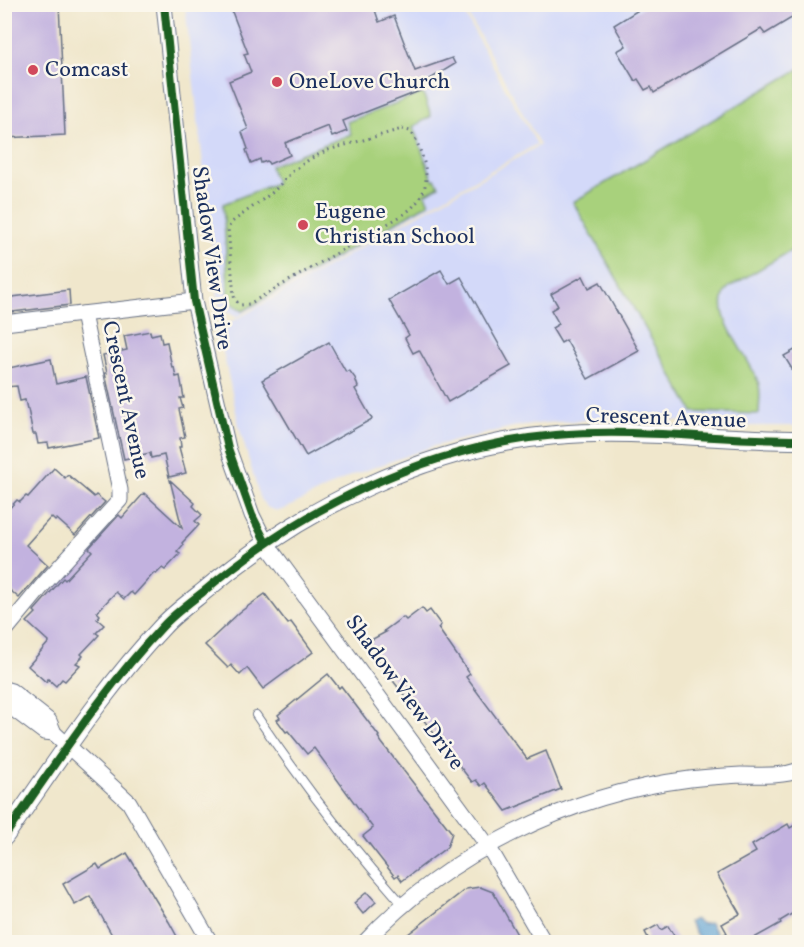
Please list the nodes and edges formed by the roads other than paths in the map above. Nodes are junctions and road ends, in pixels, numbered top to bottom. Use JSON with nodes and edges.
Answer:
{"nodes":[{"id":1,"x":164,"y":4,"type":"edge"},
{"id":2,"x":194,"y":301,"type":"junction"},
{"id":3,"x":83,"y":314,"type":"junction"},
{"id":4,"x":4,"y":324,"type":"edge"},
{"id":5,"x":800,"y":440,"type":"edge"},
{"id":6,"x":266,"y":543,"type":"junction"},
{"id":7,"x":4,"y":632,"type":"edge"},
{"id":8,"x":4,"y":689,"type":"edge"},
{"id":9,"x":4,"y":702,"type":"edge"},
{"id":10,"x":256,"y":715,"type":"dead end"},
{"id":11,"x":54,"y":733,"type":"junction"},
{"id":12,"x":69,"y":745,"type":"junction"},
{"id":13,"x":800,"y":770,"type":"edge"},
{"id":14,"x":4,"y":837,"type":"edge"},
{"id":15,"x":488,"y":846,"type":"junction"},
{"id":16,"x":404,"y":906,"type":"junction"},
{"id":17,"x":210,"y":942,"type":"edge"},
{"id":18,"x":365,"y":942,"type":"edge"},
{"id":19,"x":544,"y":942,"type":"edge"}],
"edges":[{"from":1,"to":2,"type":"street","name":"Shadow View Drive"},
{"from":2,"to":3,"type":"street","name":"Crescent Avenue"},
{"from":2,"to":6,"type":"street","name":"Shadow View Drive"},
{"from":3,"to":4,"type":"street","name":"Crescent Avenue"},
{"from":3,"to":7,"type":"street","name":"Crescent Avenue"},
{"from":5,"to":6,"type":"street","name":"Crescent Avenue"},
{"from":6,"to":12,"type":"street","name":"Crescent Avenue"},
{"from":6,"to":15,"type":"street","name":"Shadow View Drive"},
{"from":8,"to":11,"type":"street"},
{"from":9,"to":11,"type":"street"},
{"from":10,"to":16,"type":"lane"},
{"from":11,"to":12,"type":"street"},
{"from":12,"to":14,"type":"street","name":"Crescent Avenue"},
{"from":12,"to":17,"type":"street"},
{"from":13,"to":15,"type":"street"},
{"from":15,"to":16,"type":"street"},
{"from":15,"to":19,"type":"street","name":"Shadow View Drive"},
{"from":16,"to":18,"type":"street"}]}
